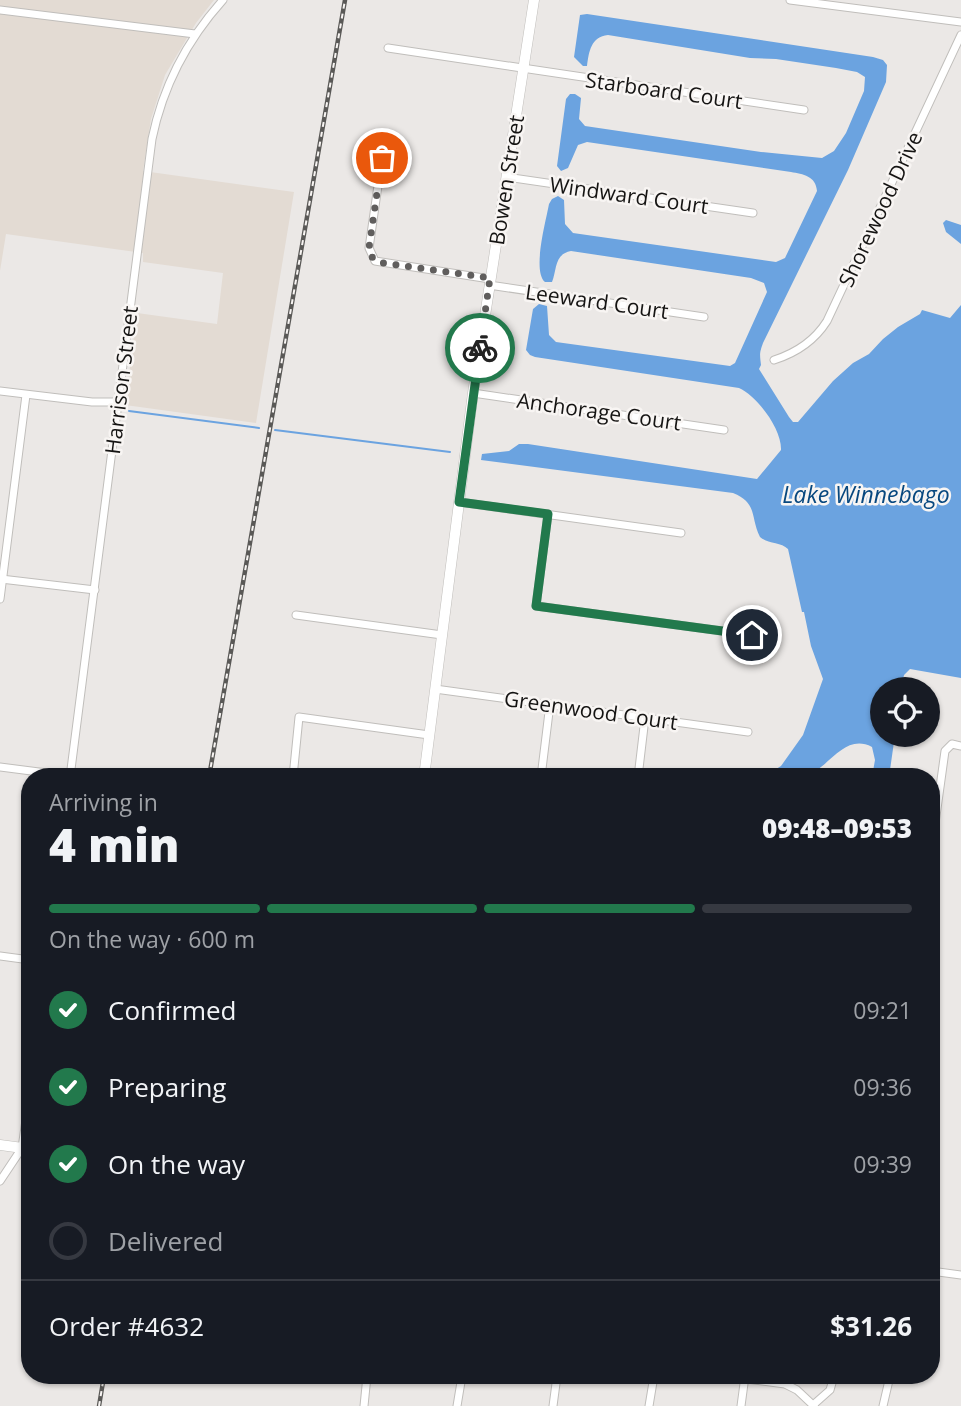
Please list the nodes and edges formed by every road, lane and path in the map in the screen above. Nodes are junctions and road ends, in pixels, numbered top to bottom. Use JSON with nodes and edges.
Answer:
{"nodes":[{"id":1,"x":223,"y":0,"type":"edge"},
{"id":2,"x":534,"y":0,"type":"edge"},
{"id":3,"x":790,"y":0,"type":"edge"},
{"id":4,"x":821,"y":2,"type":"edge"},
{"id":5,"x":0,"y":10,"type":"edge"},
{"id":6,"x":961,"y":22,"type":"edge"},
{"id":7,"x":195,"y":34,"type":"junction"},
{"id":8,"x":961,"y":35,"type":"edge"},
{"id":9,"x":388,"y":48,"type":"dead end"},
{"id":10,"x":524,"y":69,"type":"junction"},
{"id":11,"x":804,"y":110,"type":"dead end"},
{"id":12,"x":382,"y":158,"type":"dead end"},
{"id":13,"x":506,"y":177,"type":"junction"},
{"id":14,"x":753,"y":213,"type":"dead end"},
{"id":15,"x":490,"y":282,"type":"junction"},
{"id":16,"x":704,"y":317,"type":"dead end"},
{"id":17,"x":774,"y":360,"type":"dead end"},
{"id":18,"x":0,"y":391,"type":"edge"},
{"id":19,"x":473,"y":393,"type":"junction"},
{"id":20,"x":26,"y":395,"type":"junction"},
{"id":21,"x":119,"y":402,"type":"junction"},
{"id":22,"x":724,"y":430,"type":"dead end"},
{"id":23,"x":459,"y":502,"type":"junction"},
{"id":24,"x":548,"y":514,"type":"junction"},
{"id":25,"x":681,"y":533,"type":"dead end"},
{"id":26,"x":1,"y":579,"type":"edge"},
{"id":27,"x":95,"y":590,"type":"junction"},
{"id":28,"x":0,"y":599,"type":"edge"},
{"id":29,"x":296,"y":615,"type":"dead end"},
{"id":30,"x":442,"y":635,"type":"junction"},
{"id":31,"x":752,"y":635,"type":"dead end"},
{"id":32,"x":435,"y":688,"type":"junction"},
{"id":33,"x":550,"y":704,"type":"junction"},
{"id":34,"x":645,"y":718,"type":"junction"},
{"id":35,"x":748,"y":732,"type":"dead end"},
{"id":36,"x":429,"y":735,"type":"junction"},
{"id":37,"x":961,"y":746,"type":"edge"},
{"id":38,"x":0,"y":767,"type":"edge"},
{"id":39,"x":71,"y":768,"type":"edge"},
{"id":40,"x":294,"y":768,"type":"edge"},
{"id":41,"x":425,"y":768,"type":"edge"},
{"id":42,"x":542,"y":768,"type":"edge"},
{"id":43,"x":639,"y":768,"type":"edge"},
{"id":44,"x":21,"y":770,"type":"edge"},
{"id":45,"x":940,"y":787,"type":"edge"},
{"id":46,"x":0,"y":956,"type":"edge"},
{"id":47,"x":21,"y":959,"type":"edge"},
{"id":48,"x":0,"y":1145,"type":"edge"},
{"id":49,"x":21,"y":1147,"type":"edge"},
{"id":50,"x":21,"y":1154,"type":"edge"},
{"id":51,"x":0,"y":1181,"type":"edge"},
{"id":52,"x":940,"y":1272,"type":"edge"},
{"id":53,"x":961,"y":1275,"type":"edge"},
{"id":54,"x":366,"y":1384,"type":"edge"},
{"id":55,"x":460,"y":1384,"type":"edge"},
{"id":56,"x":556,"y":1384,"type":"edge"},
{"id":57,"x":653,"y":1384,"type":"edge"},
{"id":58,"x":744,"y":1384,"type":"edge"},
{"id":59,"x":784,"y":1384,"type":"edge"},
{"id":60,"x":832,"y":1384,"type":"edge"},
{"id":61,"x":888,"y":1384,"type":"edge"},
{"id":62,"x":364,"y":1406,"type":"edge"},
{"id":63,"x":457,"y":1406,"type":"edge"},
{"id":64,"x":553,"y":1406,"type":"edge"},
{"id":65,"x":649,"y":1406,"type":"edge"},
{"id":66,"x":741,"y":1406,"type":"edge"},
{"id":67,"x":813,"y":1406,"type":"edge"},
{"id":68,"x":883,"y":1406,"type":"edge"}],
"edges":[{"from":1,"to":7,"type":"street","name":"Harrison Street"},
{"from":2,"to":10,"type":"main road","name":"Bowen Street"},
{"from":3,"to":4,"type":"street"},
{"from":4,"to":6,"type":"street"},
{"from":5,"to":7,"type":"street"},
{"from":7,"to":21,"type":"street","name":"Harrison Street"},
{"from":8,"to":17,"type":"street","name":"Shorewood Drive"},
{"from":9,"to":10,"type":"street","name":"Starboard Court"},
{"from":10,"to":11,"type":"street","name":"Starboard Court"},
{"from":10,"to":13,"type":"main road","name":"Bowen Street"},
{"from":12,"to":15,"type":"street","name":"Leeward Court"},
{"from":13,"to":14,"type":"street","name":"Windward Court"},
{"from":13,"to":15,"type":"main road","name":"Bowen Street"},
{"from":15,"to":16,"type":"street","name":"Leeward Court"},
{"from":15,"to":19,"type":"main road","name":"Bowen Street"},
{"from":18,"to":20,"type":"street"},
{"from":19,"to":22,"type":"street","name":"Anchorage Court"},
{"from":19,"to":23,"type":"main road","name":"Bowen Street"},
{"from":20,"to":21,"type":"street"},
{"from":20,"to":26,"type":"street"},
{"from":21,"to":27,"type":"street","name":"Harrison Street"},
{"from":23,"to":24,"type":"street"},
{"from":23,"to":30,"type":"main road","name":"Bowen Street"},
{"from":24,"to":25,"type":"street"},
{"from":24,"to":31,"type":"street"},
{"from":26,"to":27,"type":"street"},
{"from":26,"to":28,"type":"street"},
{"from":27,"to":39,"type":"street","name":"Harrison Street"},
{"from":29,"to":30,"type":"street"},
{"from":30,"to":32,"type":"main road","name":"Bowen Street"},
{"from":32,"to":33,"type":"street","name":"Greenwood Court"},
{"from":32,"to":36,"type":"main road","name":"Bowen Street"},
{"from":33,"to":34,"type":"street","name":"Greenwood Court"},
{"from":33,"to":42,"type":"street"},
{"from":34,"to":35,"type":"street","name":"Greenwood Court"},
{"from":34,"to":43,"type":"street"},
{"from":36,"to":40,"type":"street"},
{"from":36,"to":41,"type":"main road","name":"Bowen Street"},
{"from":37,"to":45,"type":"street"},
{"from":38,"to":44,"type":"street"},
{"from":46,"to":47,"type":"street"},
{"from":48,"to":49,"type":"main road"},
{"from":50,"to":51,"type":"street"},
{"from":52,"to":53,"type":"street"},
{"from":54,"to":62,"type":"street"},
{"from":55,"to":63,"type":"street"},
{"from":56,"to":64,"type":"street"},
{"from":57,"to":65,"type":"street"},
{"from":58,"to":66,"type":"street"},
{"from":59,"to":67,"type":"street"},
{"from":60,"to":67,"type":"street"},
{"from":61,"to":68,"type":"street"}]}
